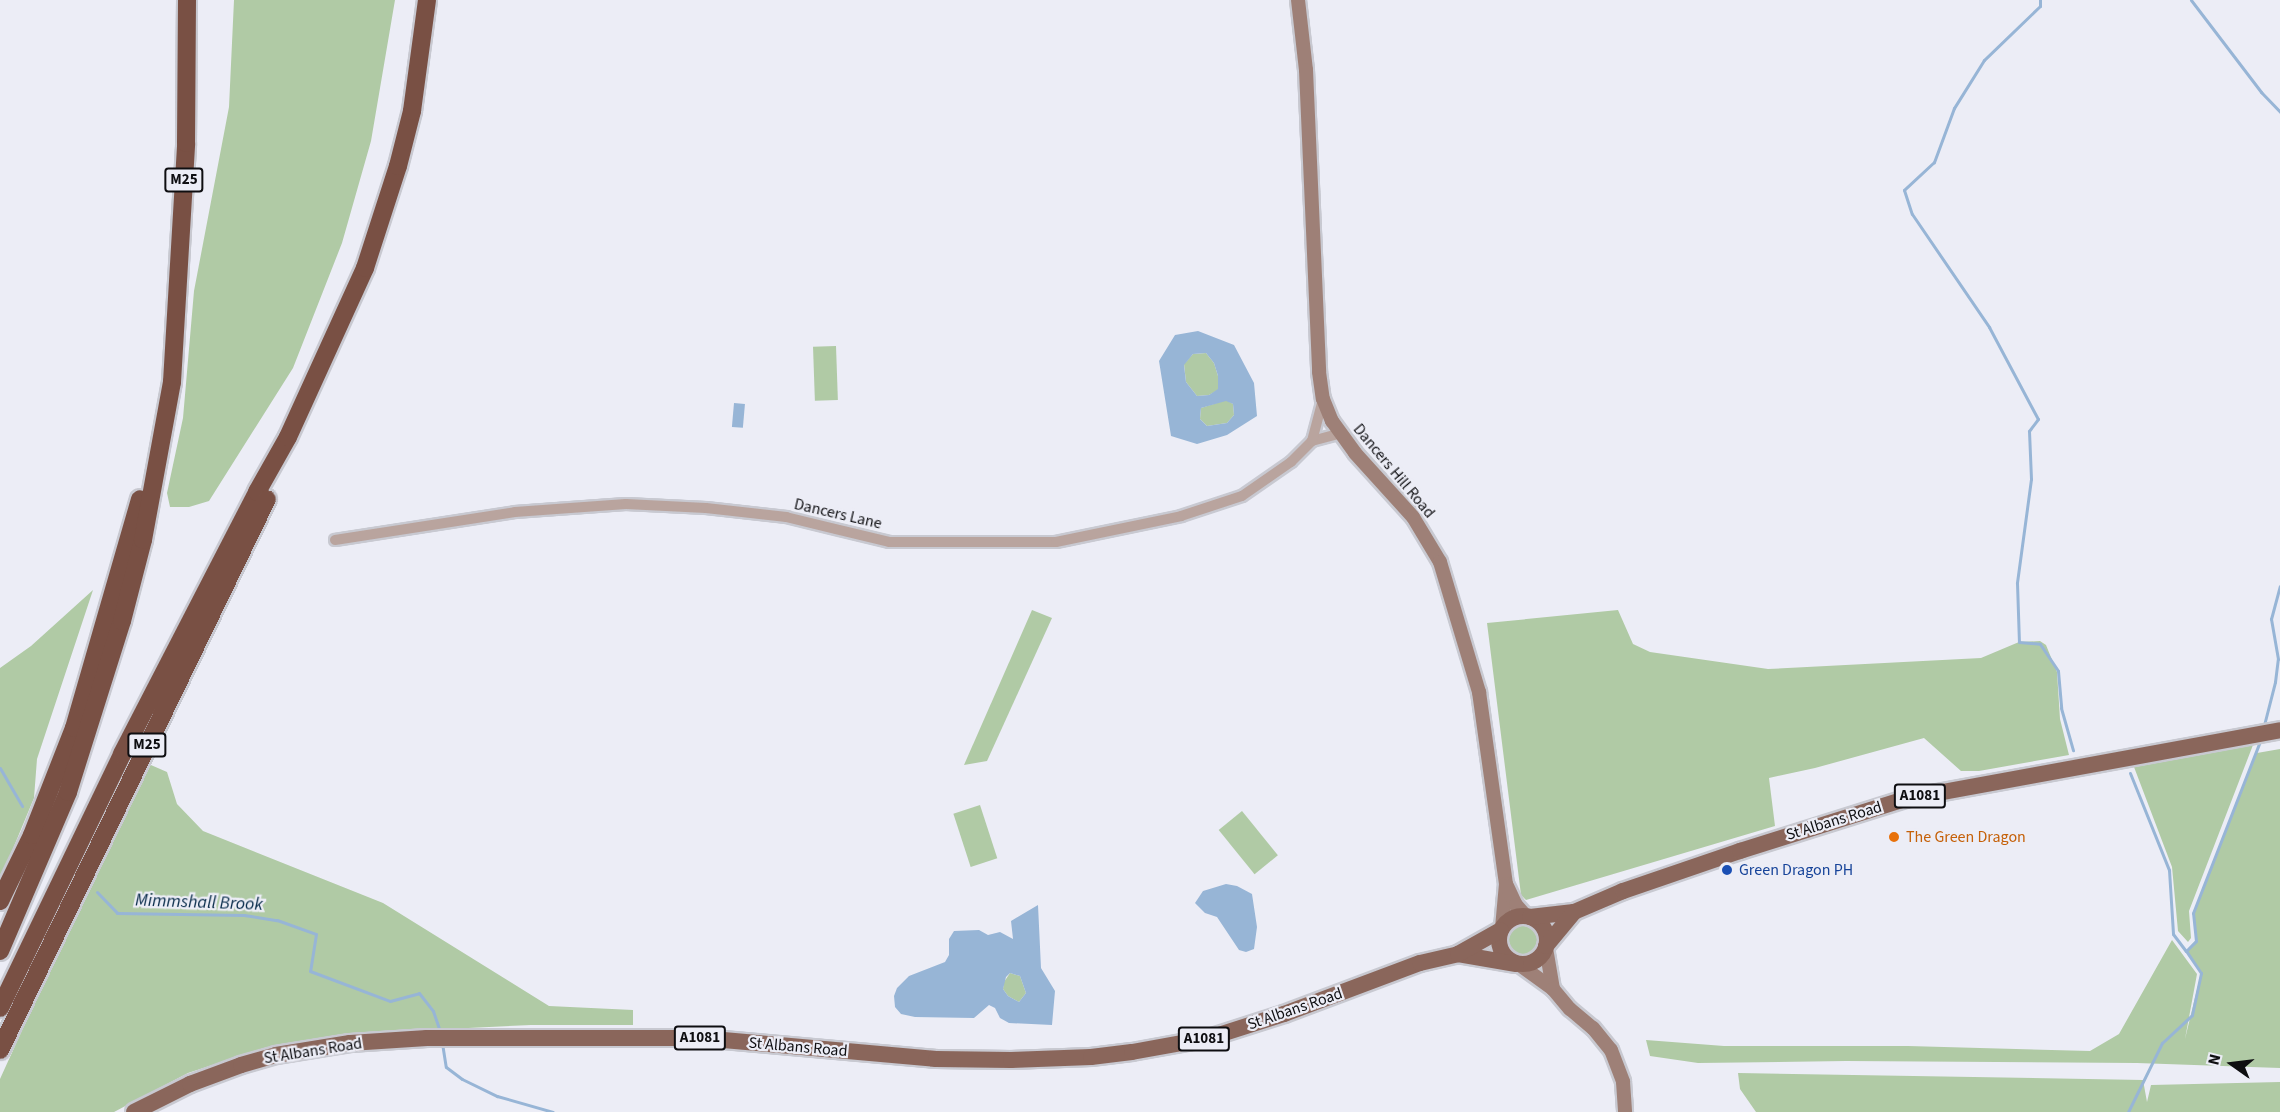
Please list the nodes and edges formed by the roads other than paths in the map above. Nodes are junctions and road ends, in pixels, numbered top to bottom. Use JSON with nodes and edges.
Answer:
{"nodes":[{"id":1,"x":187,"y":0,"type":"edge"},
{"id":2,"x":427,"y":0,"type":"edge"},
{"id":3,"x":1298,"y":0,"type":"edge"},
{"id":4,"x":172,"y":359,"type":"junction"},
{"id":5,"x":1323,"y":399,"type":"junction"},
{"id":6,"x":1341,"y":433,"type":"junction"},
{"id":7,"x":288,"y":437,"type":"junction"},
{"id":8,"x":1312,"y":441,"type":"junction"},
{"id":9,"x":335,"y":540,"type":"dead end"},
{"id":10,"x":2280,"y":730,"type":"edge"},
{"id":11,"x":1506,"y":884,"type":"junction"},
{"id":12,"x":0,"y":901,"type":"edge"},
{"id":13,"x":1574,"y":912,"type":"junction"},
{"id":14,"x":1528,"y":917,"type":"junction"},
{"id":15,"x":1501,"y":929,"type":"junction"},
{"id":16,"x":1546,"y":947,"type":"junction"},
{"id":17,"x":0,"y":951,"type":"edge"},
{"id":18,"x":1458,"y":954,"type":"junction"},
{"id":19,"x":1518,"y":964,"type":"junction"},
{"id":20,"x":1553,"y":989,"type":"junction"},
{"id":21,"x":0,"y":1008,"type":"edge"},
{"id":22,"x":0,"y":1050,"type":"edge"},
{"id":23,"x":134,"y":1112,"type":"edge"},
{"id":24,"x":1625,"y":1112,"type":"edge"}],
"edges":[{"from":1,"to":4,"type":"highway","number":"M25"},
{"from":2,"to":7,"type":"highway","number":"M25"},
{"from":3,"to":5,"type":"street","name":"Dancers Hill Road"},
{"from":4,"to":12,"type":"highway","number":"M25"},
{"from":4,"to":17,"type":"highway","number":"M25"},
{"from":5,"to":6,"type":"street","name":"Dancers Hill Road"},
{"from":5,"to":8,"type":"street"},
{"from":6,"to":8,"type":"street","name":"Dancers Lane"},
{"from":6,"to":11,"type":"street","name":"Dancers Hill Road"},
{"from":7,"to":21,"type":"highway","number":"M25"},
{"from":7,"to":22,"type":"highway","number":"M25"},
{"from":8,"to":9,"type":"street","name":"Dancers Lane"},
{"from":10,"to":13,"type":"main road","name":"St Albans Road","number":"A1081"},
{"from":11,"to":14,"type":"street","name":"Dancers Hill Road"},
{"from":11,"to":15,"type":"street","name":"Dancers Hill Road"},
{"from":13,"to":14,"type":"main road","name":"St Albans Road","number":"A1081"},
{"from":13,"to":16,"type":"main road","name":"St Albans Road","number":"A1081"},
{"from":14,"to":15,"type":"main road"},
{"from":14,"to":16,"type":"main road"},
{"from":15,"to":18,"type":"main road","name":"St Albans Road","number":"A1081"},
{"from":15,"to":19,"type":"main road"},
{"from":16,"to":19,"type":"main road"},
{"from":16,"to":20,"type":"street"},
{"from":18,"to":19,"type":"main road","name":"St Albans Road","number":"A1081"},
{"from":18,"to":23,"type":"main road","name":"St Albans Road","number":"A1081"},
{"from":19,"to":20,"type":"street"},
{"from":20,"to":24,"type":"street"}]}
